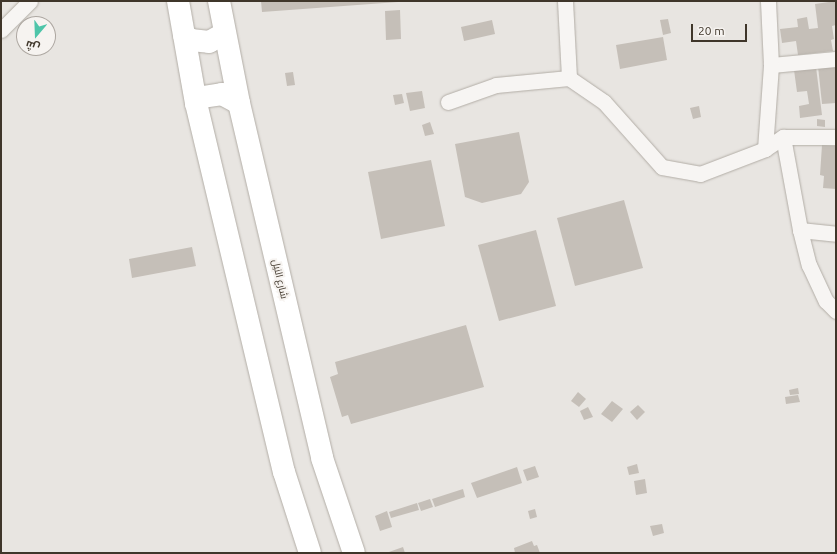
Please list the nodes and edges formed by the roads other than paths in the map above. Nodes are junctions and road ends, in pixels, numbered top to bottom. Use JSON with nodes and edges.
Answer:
{"nodes":[{"id":1,"x":30,"y":1,"type":"edge"},
{"id":2,"x":178,"y":1,"type":"edge"},
{"id":3,"x":220,"y":1,"type":"edge"},
{"id":4,"x":565,"y":1,"type":"edge"},
{"id":5,"x":768,"y":1,"type":"edge"},
{"id":6,"x":1,"y":30,"type":"edge"},
{"id":7,"x":225,"y":33,"type":"junction"},
{"id":8,"x":184,"y":35,"type":"junction"},
{"id":9,"x":836,"y":59,"type":"edge"},
{"id":10,"x":771,"y":65,"type":"junction"},
{"id":11,"x":569,"y":78,"type":"junction"},
{"id":12,"x":448,"y":102,"type":"dead end"},
{"id":13,"x":196,"y":103,"type":"junction"},
{"id":14,"x":239,"y":103,"type":"junction"},
{"id":15,"x":784,"y":137,"type":"junction"},
{"id":16,"x":836,"y":137,"type":"edge"},
{"id":17,"x":765,"y":149,"type":"junction"},
{"id":18,"x":800,"y":230,"type":"junction"},
{"id":19,"x":836,"y":234,"type":"edge"},
{"id":20,"x":836,"y":311,"type":"edge"},
{"id":21,"x":310,"y":553,"type":"edge"},
{"id":22,"x":354,"y":553,"type":"edge"}],
"edges":[{"from":1,"to":6,"type":"street"},
{"from":2,"to":8,"type":"main road"},
{"from":3,"to":7,"type":"main road","name":"شارع النيل"},
{"from":4,"to":11,"type":"street"},
{"from":5,"to":10,"type":"street"},
{"from":7,"to":8,"type":"main road"},
{"from":7,"to":14,"type":"main road","name":"شارع النيل"},
{"from":8,"to":13,"type":"main road"},
{"from":9,"to":10,"type":"street"},
{"from":10,"to":17,"type":"street"},
{"from":11,"to":12,"type":"street"},
{"from":11,"to":17,"type":"street"},
{"from":13,"to":14,"type":"main road"},
{"from":13,"to":21,"type":"main road"},
{"from":14,"to":22,"type":"main road","name":"شارع النيل"},
{"from":15,"to":16,"type":"street"},
{"from":15,"to":17,"type":"street"},
{"from":15,"to":18,"type":"street"},
{"from":18,"to":19,"type":"street"},
{"from":18,"to":20,"type":"street"}]}
